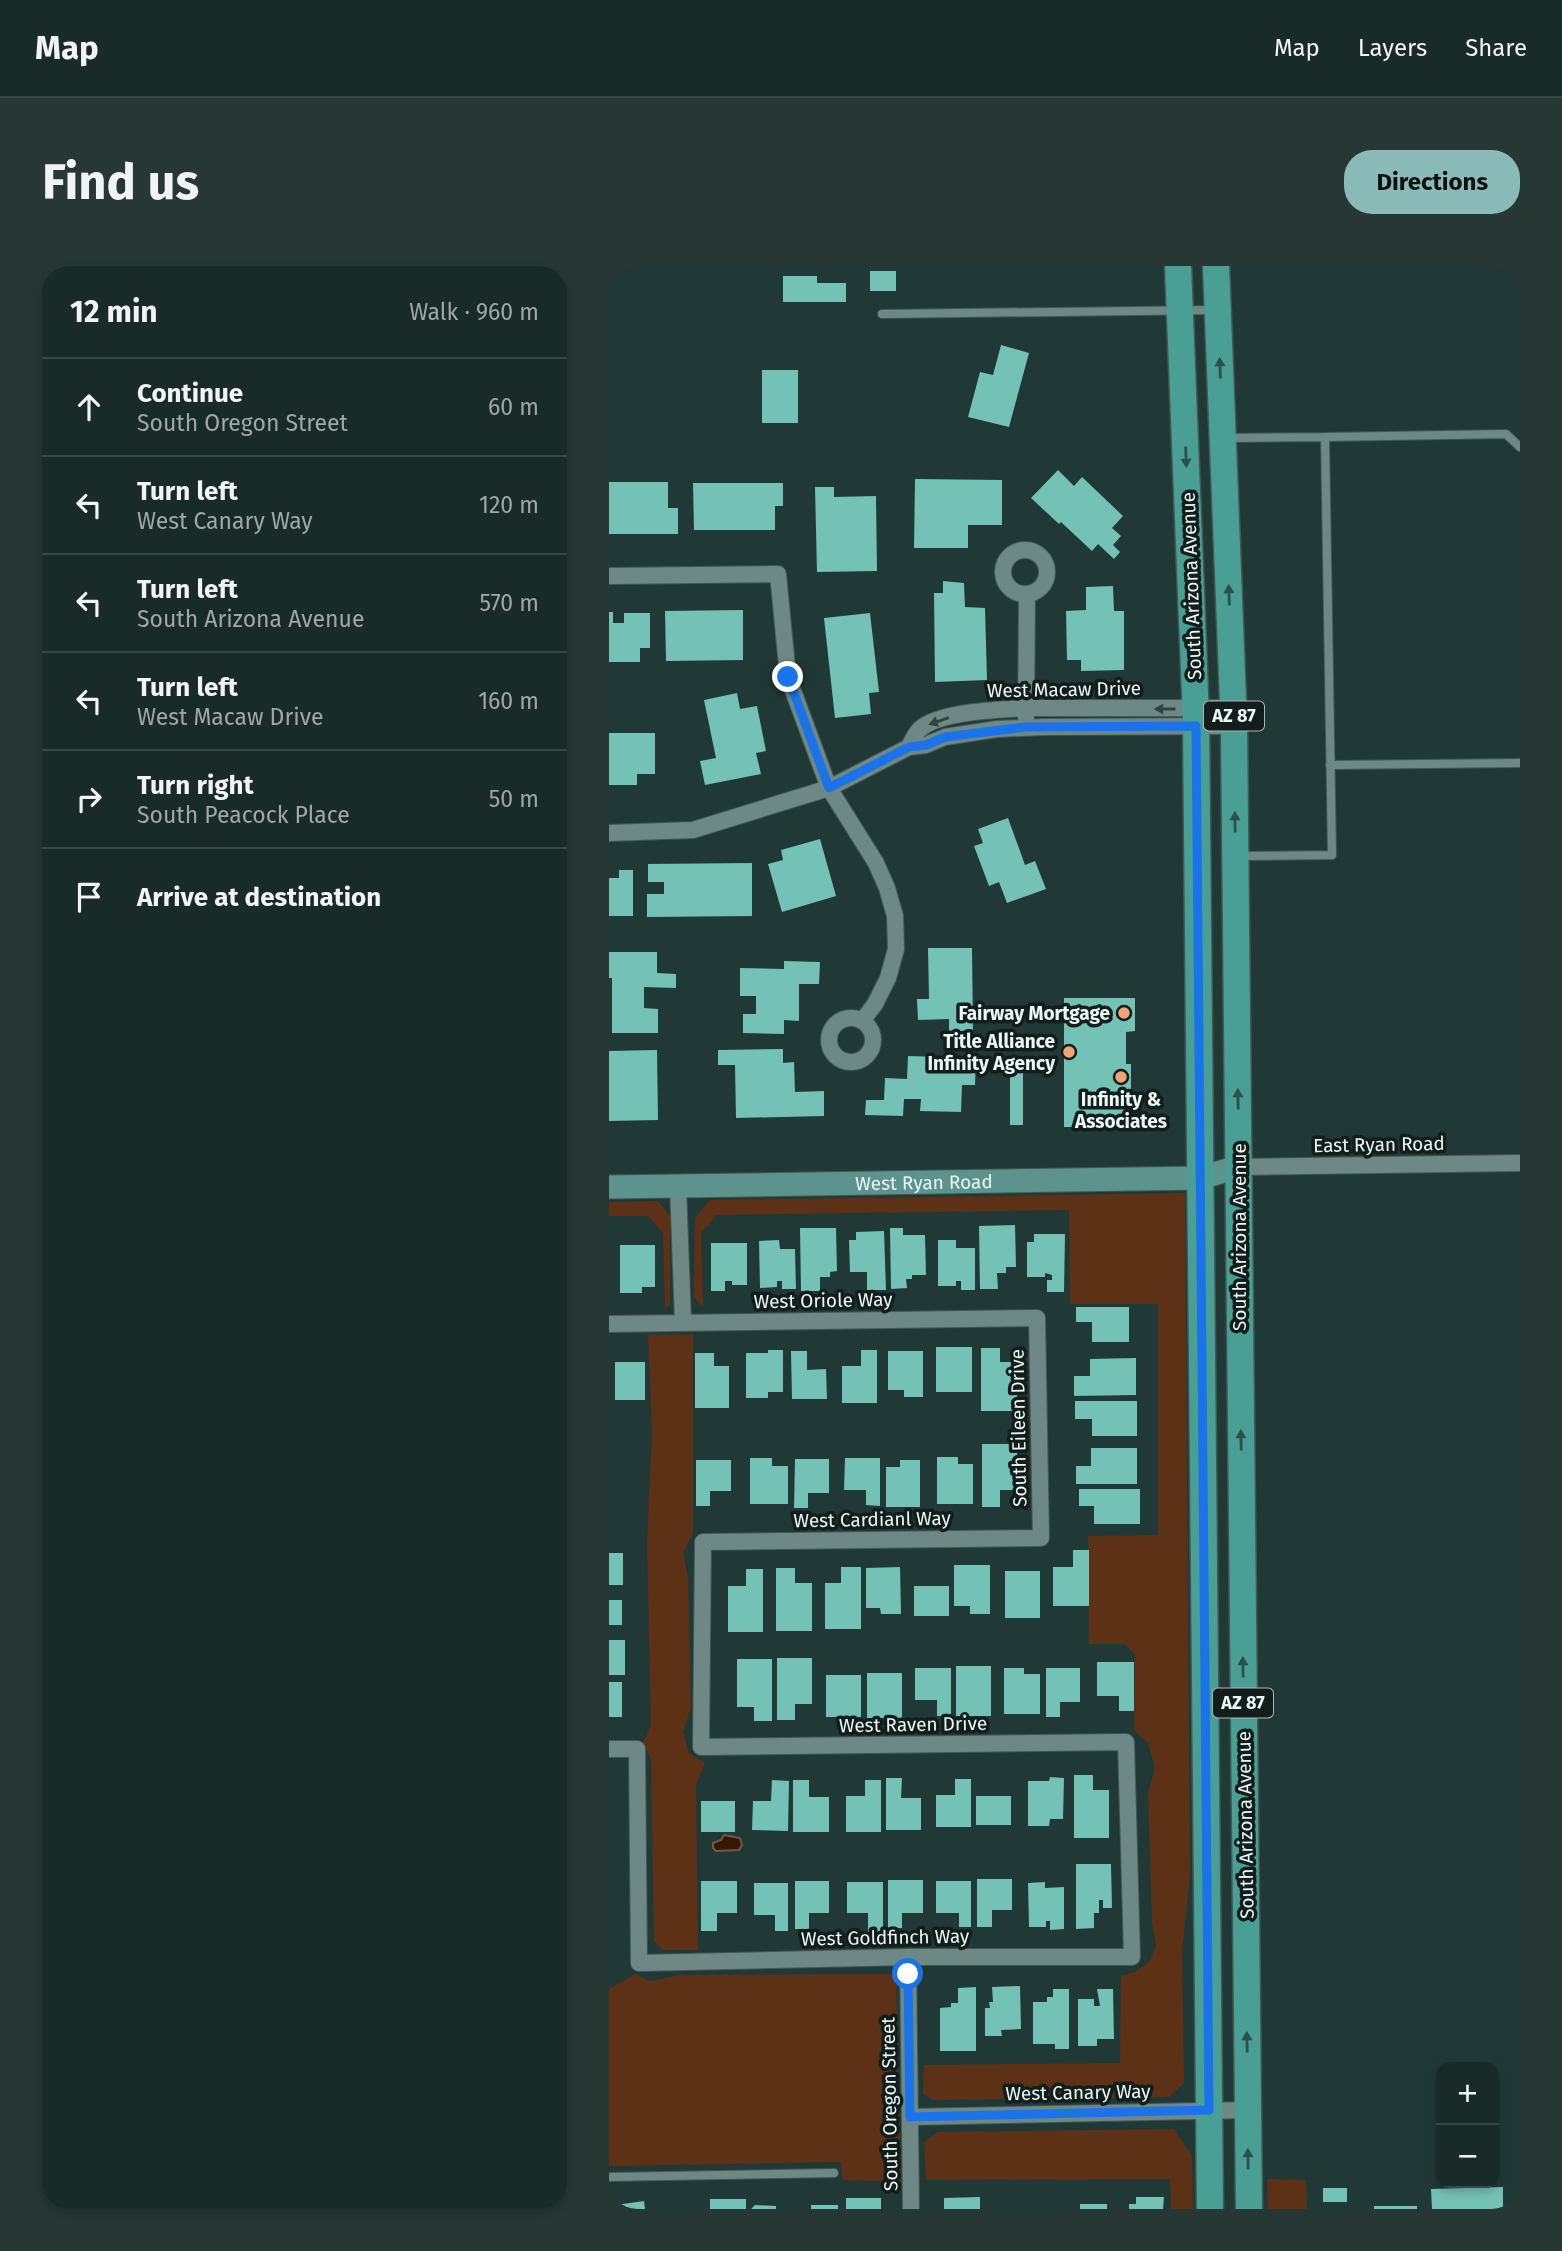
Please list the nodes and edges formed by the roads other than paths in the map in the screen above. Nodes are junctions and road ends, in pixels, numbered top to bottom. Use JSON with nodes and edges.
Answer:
{"nodes":[{"id":1,"x":1178,"y":266,"type":"edge"},
{"id":2,"x":1216,"y":266,"type":"edge"},
{"id":3,"x":1217,"y":310,"type":"junction"},
{"id":4,"x":1180,"y":311,"type":"junction"},
{"id":5,"x":882,"y":314,"type":"dead end"},
{"id":6,"x":1325,"y":437,"type":"junction"},
{"id":7,"x":1223,"y":438,"type":"junction"},
{"id":8,"x":1520,"y":447,"type":"edge"},
{"id":9,"x":609,"y":576,"type":"edge"},
{"id":10,"x":1027,"y":594,"type":"dead end"},
{"id":11,"x":1026,"y":708,"type":"junction"},
{"id":12,"x":1115,"y":708,"type":"junction"},
{"id":13,"x":1234,"y":717,"type":"junction"},
{"id":14,"x":1196,"y":718,"type":"junction"},
{"id":15,"x":1115,"y":726,"type":"junction"},
{"id":16,"x":1025,"y":727,"type":"junction"},
{"id":17,"x":909,"y":747,"type":"junction"},
{"id":18,"x":1520,"y":762,"type":"edge"},
{"id":19,"x":1330,"y":765,"type":"junction"},
{"id":20,"x":829,"y":788,"type":"junction"},
{"id":21,"x":609,"y":833,"type":"edge"},
{"id":22,"x":1235,"y":856,"type":"junction"},
{"id":23,"x":862,"y":1021,"type":"dead end"},
{"id":24,"x":1520,"y":1163,"type":"edge"},
{"id":25,"x":1238,"y":1167,"type":"junction"},
{"id":26,"x":1200,"y":1178,"type":"junction"},
{"id":27,"x":678,"y":1186,"type":"junction"},
{"id":28,"x":609,"y":1187,"type":"edge"},
{"id":29,"x":1037,"y":1318,"type":"joint"},
{"id":30,"x":683,"y":1322,"type":"junction"},
{"id":31,"x":609,"y":1324,"type":"edge"},
{"id":32,"x":1041,"y":1538,"type":"joint"},
{"id":33,"x":701,"y":1748,"type":"joint"},
{"id":34,"x":609,"y":1749,"type":"edge"},
{"id":35,"x":908,"y":1957,"type":"junction"},
{"id":36,"x":1132,"y":1957,"type":"joint"},
{"id":37,"x":1209,"y":2110,"type":"junction"},
{"id":38,"x":1248,"y":2110,"type":"junction"},
{"id":39,"x":910,"y":2117,"type":"junction"},
{"id":40,"x":834,"y":2173,"type":"dead end"},
{"id":41,"x":609,"y":2177,"type":"edge"},
{"id":42,"x":911,"y":2209,"type":"edge"},
{"id":43,"x":1210,"y":2209,"type":"edge"},
{"id":44,"x":1249,"y":2209,"type":"edge"}],
"edges":[{"from":1,"to":4,"type":"main road","name":"South Arizona Avenue","number":"AZ 87"},
{"from":2,"to":3,"type":"main road","name":"South Arizona Avenue","number":"AZ 87"},
{"from":3,"to":4,"type":"lane"},
{"from":7,"to":3,"type":"main road","name":"South Arizona Avenue","number":"AZ 87","one_way":true},
{"from":4,"to":5,"type":"lane"},
{"from":4,"to":14,"type":"main road","name":"South Arizona Avenue","number":"AZ 87","one_way":true},
{"from":6,"to":7,"type":"lane"},
{"from":6,"to":8,"type":"lane"},
{"from":6,"to":19,"type":"lane"},
{"from":13,"to":7,"type":"main road","name":"South Arizona Avenue","number":"AZ 87","one_way":true},
{"from":9,"to":20,"type":"street"},
{"from":10,"to":11,"type":"street"},
{"from":11,"to":12,"type":"street","name":"West Macaw Drive"},
{"from":11,"to":16,"type":"street"},
{"from":11,"to":17,"type":"street","name":"West Macaw Drive","one_way":true},
{"from":14,"to":12,"type":"street","name":"West Macaw Drive","one_way":true},
{"from":12,"to":15,"type":"street"},
{"from":13,"to":14,"type":"street","name":"West Macaw Drive"},
{"from":22,"to":13,"type":"main road","name":"South Arizona Avenue","number":"AZ 87","one_way":true},
{"from":14,"to":15,"type":"street","name":"West Macaw Drive"},
{"from":14,"to":26,"type":"main road","name":"South Arizona Avenue","number":"AZ 87"},
{"from":15,"to":16,"type":"street","name":"West Macaw Drive"},
{"from":16,"to":17,"type":"street","name":"West Macaw Drive"},
{"from":17,"to":20,"type":"street","name":"West Macaw Drive"},
{"from":18,"to":19,"type":"lane"},
{"from":19,"to":22,"type":"lane"},
{"from":20,"to":21,"type":"street","name":"West Macaw Drive"},
{"from":20,"to":23,"type":"street"},
{"from":25,"to":22,"type":"main road","name":"South Arizona Avenue","number":"AZ 87","one_way":true},
{"from":24,"to":25,"type":"street","name":"East Ryan Road"},
{"from":25,"to":26,"type":"street","name":"West Ryan Road"},
{"from":38,"to":25,"type":"main road","name":"South Arizona Avenue","number":"AZ 87","one_way":true},
{"from":26,"to":27,"type":"street","name":"West Ryan Road"},
{"from":26,"to":37,"type":"main road","name":"South Arizona Avenue","number":"AZ 87"},
{"from":27,"to":28,"type":"street","name":"West Ryan Road"},
{"from":27,"to":30,"type":"street"},
{"from":29,"to":30,"type":"street","name":"West Oriole Way"},
{"from":29,"to":32,"type":"street","name":"South Eileen Drive"},
{"from":30,"to":31,"type":"street","name":"West Oriole Way"},
{"from":32,"to":33,"type":"street","name":"West Cardianl Way"},
{"from":33,"to":36,"type":"street","name":"West Raven Drive"},
{"from":34,"to":35,"type":"street","name":"West Goldfinch Way"},
{"from":35,"to":36,"type":"street","name":"West Goldfinch Way"},
{"from":35,"to":39,"type":"street","name":"South Oregon Street"},
{"from":37,"to":38,"type":"street","name":"West Canary Way"},
{"from":37,"to":39,"type":"street","name":"West Canary Way"},
{"from":37,"to":43,"type":"main road","name":"South Arizona Avenue","number":"AZ 87"},
{"from":44,"to":38,"type":"main road","name":"South Arizona Avenue","number":"AZ 87","one_way":true},
{"from":39,"to":42,"type":"street","name":"South Oregon Street"},
{"from":40,"to":41,"type":"lane"}]}
